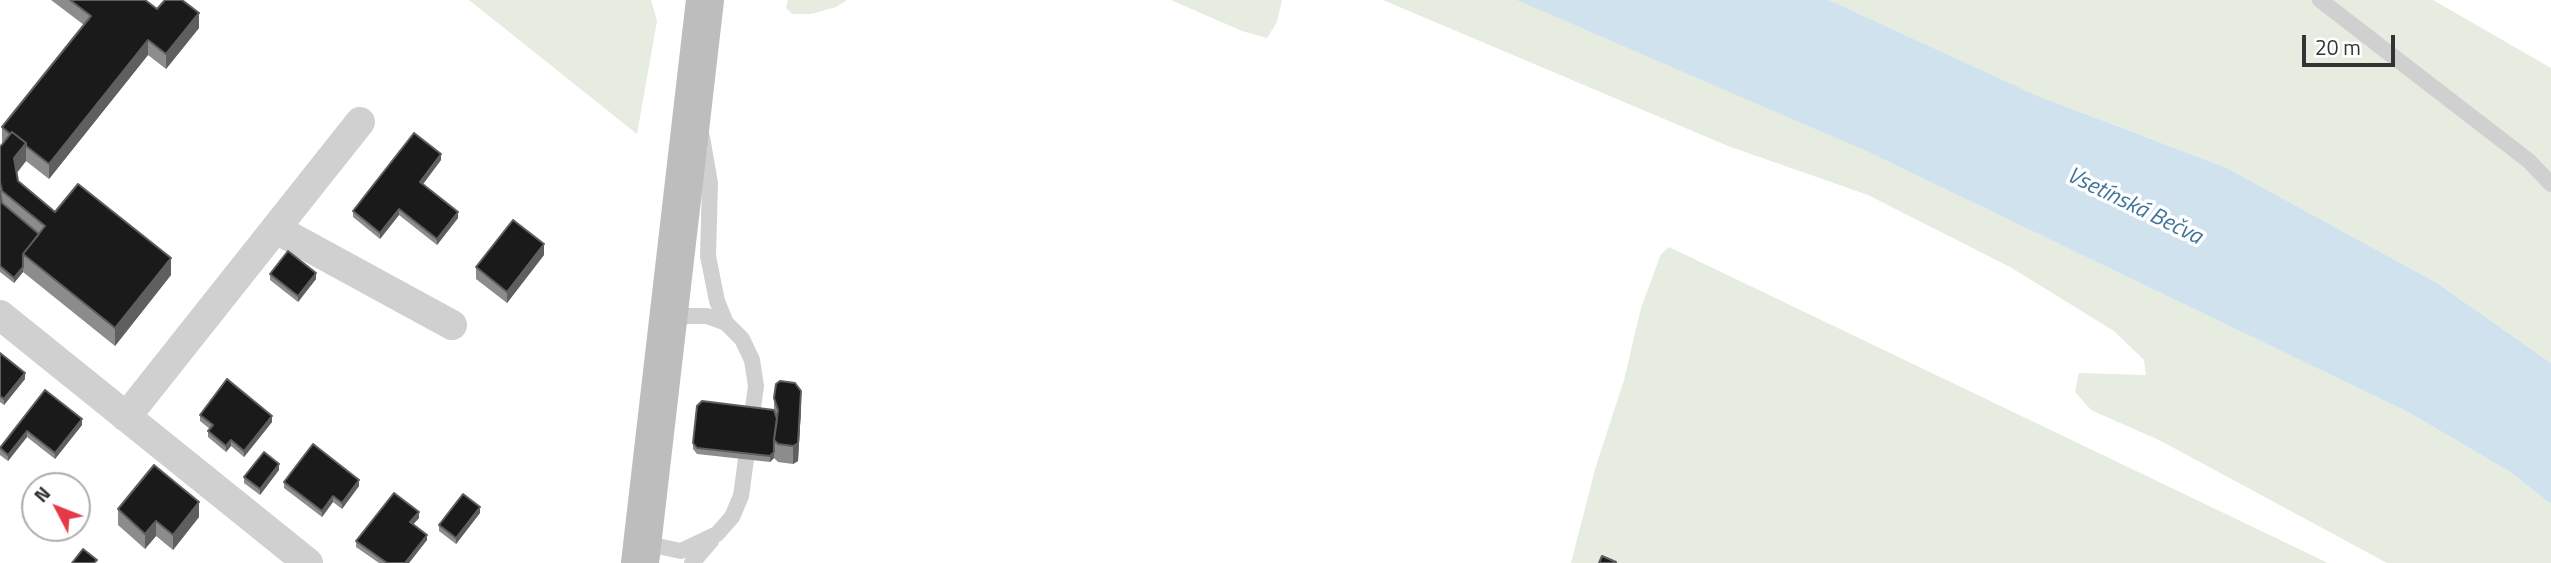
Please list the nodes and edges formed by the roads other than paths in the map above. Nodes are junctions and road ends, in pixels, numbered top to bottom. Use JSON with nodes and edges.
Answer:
{"nodes":[{"id":1,"x":705,"y":0,"type":"edge"},
{"id":2,"x":2320,"y":0,"type":"edge"},
{"id":3,"x":693,"y":101,"type":"junction"},
{"id":4,"x":360,"y":122,"type":"dead end"},
{"id":5,"x":2551,"y":184,"type":"edge"},
{"id":6,"x":276,"y":229,"type":"junction"},
{"id":7,"x":0,"y":316,"type":"edge"},
{"id":8,"x":669,"y":322,"type":"junction"},
{"id":9,"x":726,"y":323,"type":"junction"},
{"id":10,"x":452,"y":325,"type":"dead end"},
{"id":11,"x":126,"y":417,"type":"junction"},
{"id":12,"x":717,"y":534,"type":"junction"},
{"id":13,"x":642,"y":553,"type":"edge"},
{"id":14,"x":308,"y":563,"type":"edge"},
{"id":15,"x":692,"y":563,"type":"edge"}],
"edges":[{"from":1,"to":3,"type":"main road"},
{"from":2,"to":5,"type":"lane"},
{"from":3,"to":8,"type":"main road"},
{"from":3,"to":9,"type":"lane"},
{"from":4,"to":6,"type":"street"},
{"from":6,"to":10,"type":"street"},
{"from":6,"to":11,"type":"street"},
{"from":7,"to":11,"type":"street"},
{"from":8,"to":9,"type":"lane"},
{"from":8,"to":13,"type":"main road"},
{"from":9,"to":12,"type":"lane"},
{"from":11,"to":14,"type":"street"},
{"from":12,"to":13,"type":"lane"},
{"from":12,"to":15,"type":"lane"}]}
